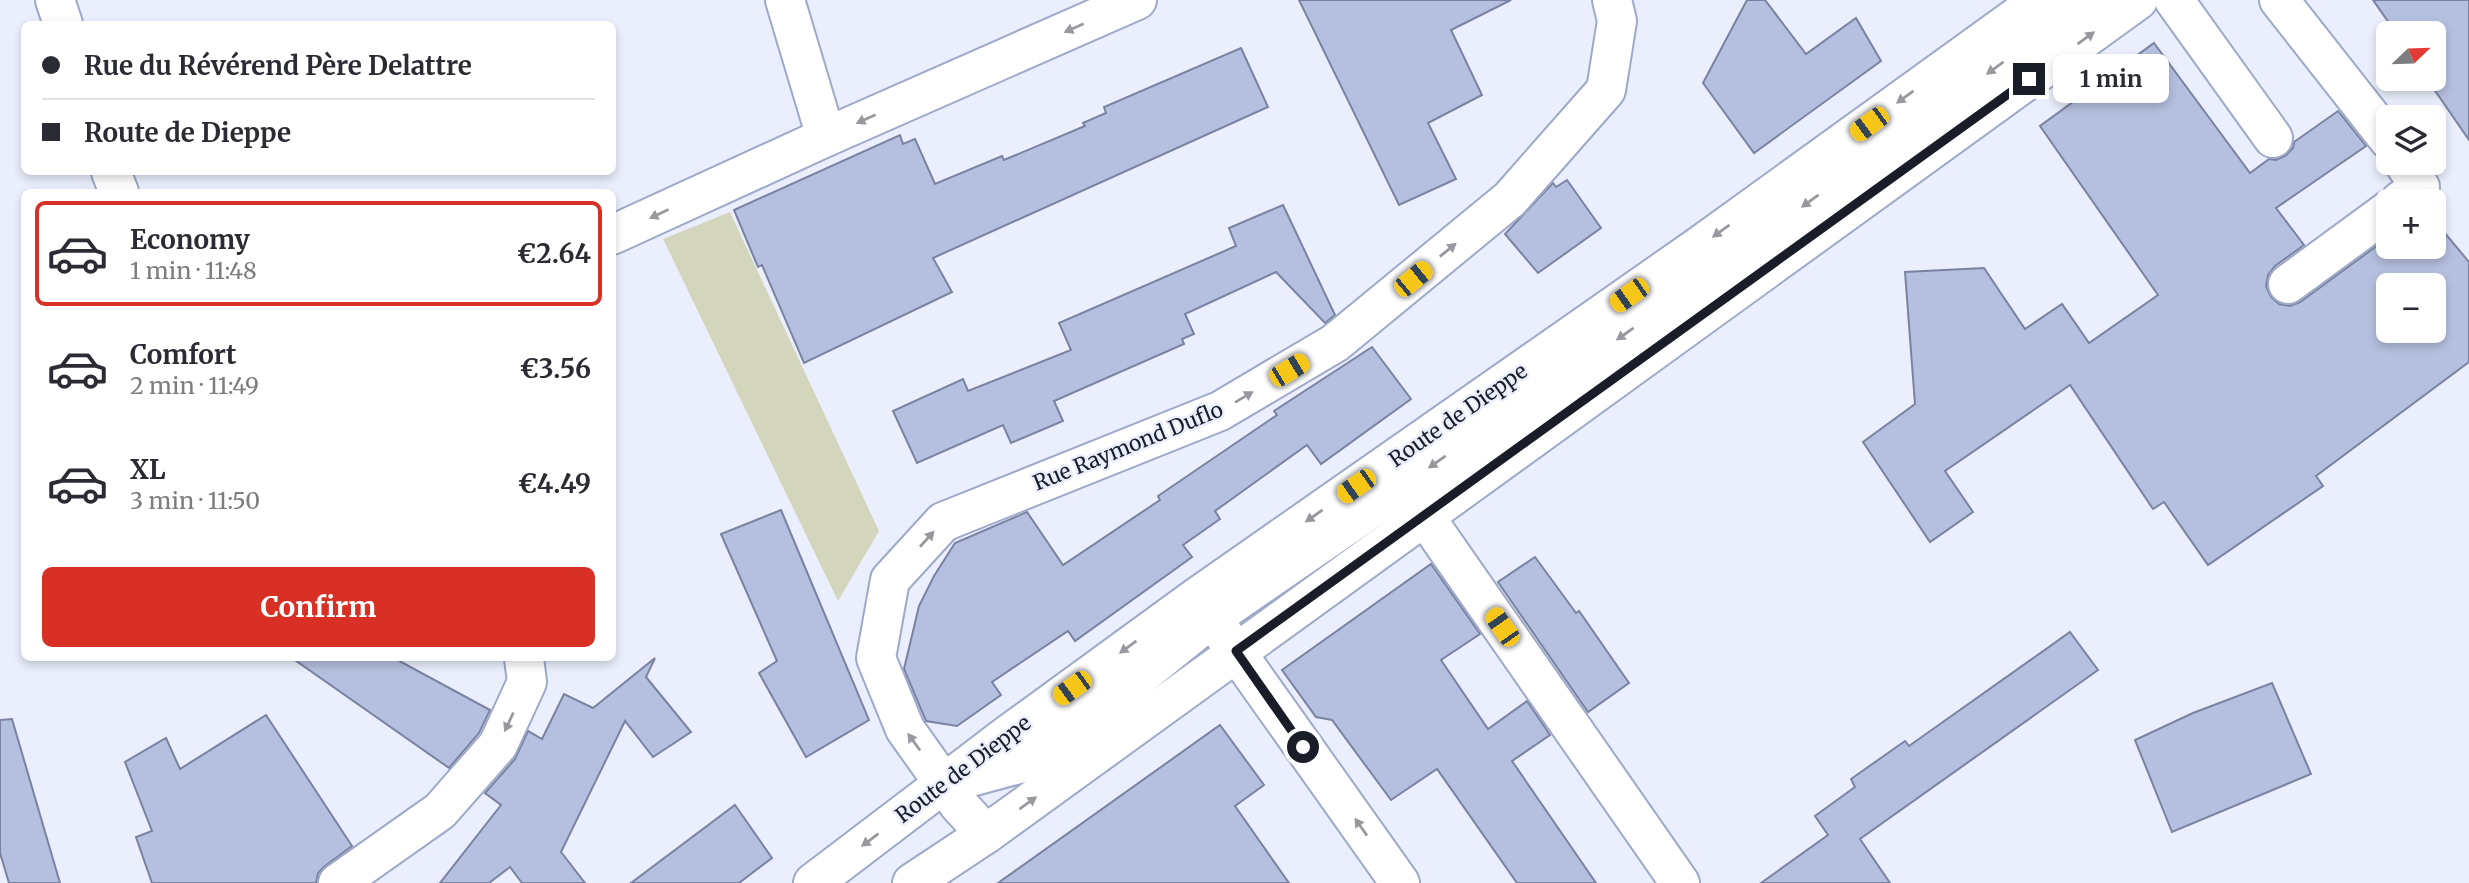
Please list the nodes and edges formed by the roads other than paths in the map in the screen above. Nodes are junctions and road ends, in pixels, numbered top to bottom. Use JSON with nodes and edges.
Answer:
{"nodes":[{"id":1,"x":55,"y":0,"type":"edge"},
{"id":2,"x":785,"y":0,"type":"edge"},
{"id":3,"x":1137,"y":0,"type":"edge"},
{"id":4,"x":1612,"y":0,"type":"edge"},
{"id":5,"x":2040,"y":0,"type":"edge"},
{"id":6,"x":2090,"y":0,"type":"edge"},
{"id":7,"x":2138,"y":0,"type":"edge"},
{"id":8,"x":2174,"y":0,"type":"edge"},
{"id":9,"x":2279,"y":0,"type":"edge"},
{"id":10,"x":62,"y":21,"type":"edge"},
{"id":11,"x":2376,"y":123,"type":"edge"},
{"id":12,"x":825,"y":137,"type":"junction"},
{"id":13,"x":2273,"y":138,"type":"dead end"},
{"id":14,"x":2412,"y":175,"type":"edge"},
{"id":15,"x":2417,"y":189,"type":"edge"},
{"id":16,"x":2368,"y":219,"type":"edge"},
{"id":17,"x":616,"y":233,"type":"edge"},
{"id":18,"x":2288,"y":285,"type":"dead end"},
{"id":19,"x":1423,"y":514,"type":"junction"},
{"id":20,"x":1204,"y":607,"type":"junction"},
{"id":21,"x":1236,"y":651,"type":"junction"},
{"id":22,"x":524,"y":661,"type":"edge"},
{"id":23,"x":945,"y":784,"type":"junction"},
{"id":24,"x":986,"y":834,"type":"junction"},
{"id":25,"x":338,"y":883,"type":"edge"},
{"id":26,"x":813,"y":883,"type":"edge"},
{"id":27,"x":912,"y":883,"type":"edge"},
{"id":28,"x":1400,"y":883,"type":"edge"},
{"id":29,"x":1680,"y":883,"type":"edge"}],
"edges":[{"from":1,"to":10,"type":"main road"},
{"from":2,"to":12,"type":"main road"},
{"from":3,"to":12,"type":"main road","one_way":true},
{"from":23,"to":4,"type":"main road","name":"Rue Raymond Duflo","one_way":true},
{"from":5,"to":20,"type":"main road","name":"Route de Dieppe","one_way":true},
{"from":6,"to":20,"type":"main road","one_way":true},
{"from":19,"to":7,"type":"main road","one_way":true},
{"from":8,"to":13,"type":"main road"},
{"from":9,"to":11,"type":"main road"},
{"from":12,"to":17,"type":"main road","one_way":true},
{"from":14,"to":15,"type":"main road"},
{"from":16,"to":18,"type":"main road"},
{"from":19,"to":21,"type":"main road"},
{"from":19,"to":29,"type":"main road"},
{"from":20,"to":21,"type":"main road"},
{"from":20,"to":23,"type":"main road","name":"Route de Dieppe","one_way":true},
{"from":24,"to":21,"type":"main road","one_way":true},
{"from":28,"to":21,"type":"main road","one_way":true},
{"from":22,"to":25,"type":"main road","one_way":true},
{"from":23,"to":24,"type":"main road","name":"Rue Raymond Duflo"},
{"from":23,"to":26,"type":"main road","name":"Route de Dieppe","one_way":true},
{"from":24,"to":27,"type":"main road"}]}
